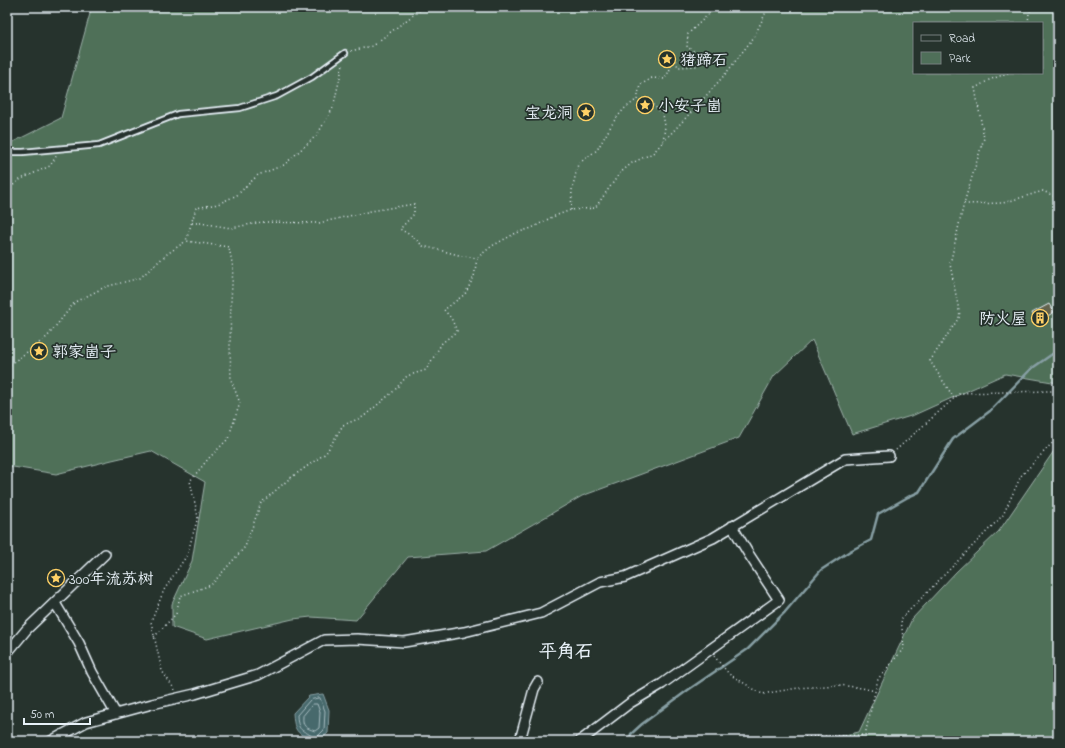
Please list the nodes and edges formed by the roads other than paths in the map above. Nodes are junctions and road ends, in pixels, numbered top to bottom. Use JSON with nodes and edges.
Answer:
{"nodes":[{"id":1,"x":345,"y":53,"type":"road end"},
{"id":2,"x":7,"y":152,"type":"edge"},
{"id":3,"x":889,"y":456,"type":"road end"},
{"id":4,"x":732,"y":526,"type":"junction"},
{"id":5,"x":105,"y":554,"type":"dead end"},
{"id":6,"x":55,"y":603,"type":"junction"},
{"id":7,"x":7,"y":653,"type":"edge"},
{"id":8,"x":538,"y":682,"type":"dead end"},
{"id":9,"x":116,"y":714,"type":"junction"},
{"id":10,"x":51,"y":741,"type":"edge"},
{"id":11,"x":519,"y":741,"type":"edge"},
{"id":12,"x":580,"y":741,"type":"edge"}],
"edges":[{"from":1,"to":2,"type":"lane"},
{"from":3,"to":4,"type":"street"},
{"from":4,"to":9,"type":"street"},
{"from":4,"to":12,"type":"street"},
{"from":5,"to":6,"type":"street"},
{"from":6,"to":7,"type":"street"},
{"from":6,"to":9,"type":"street"},
{"from":8,"to":11,"type":"street"},
{"from":9,"to":10,"type":"street"}]}
